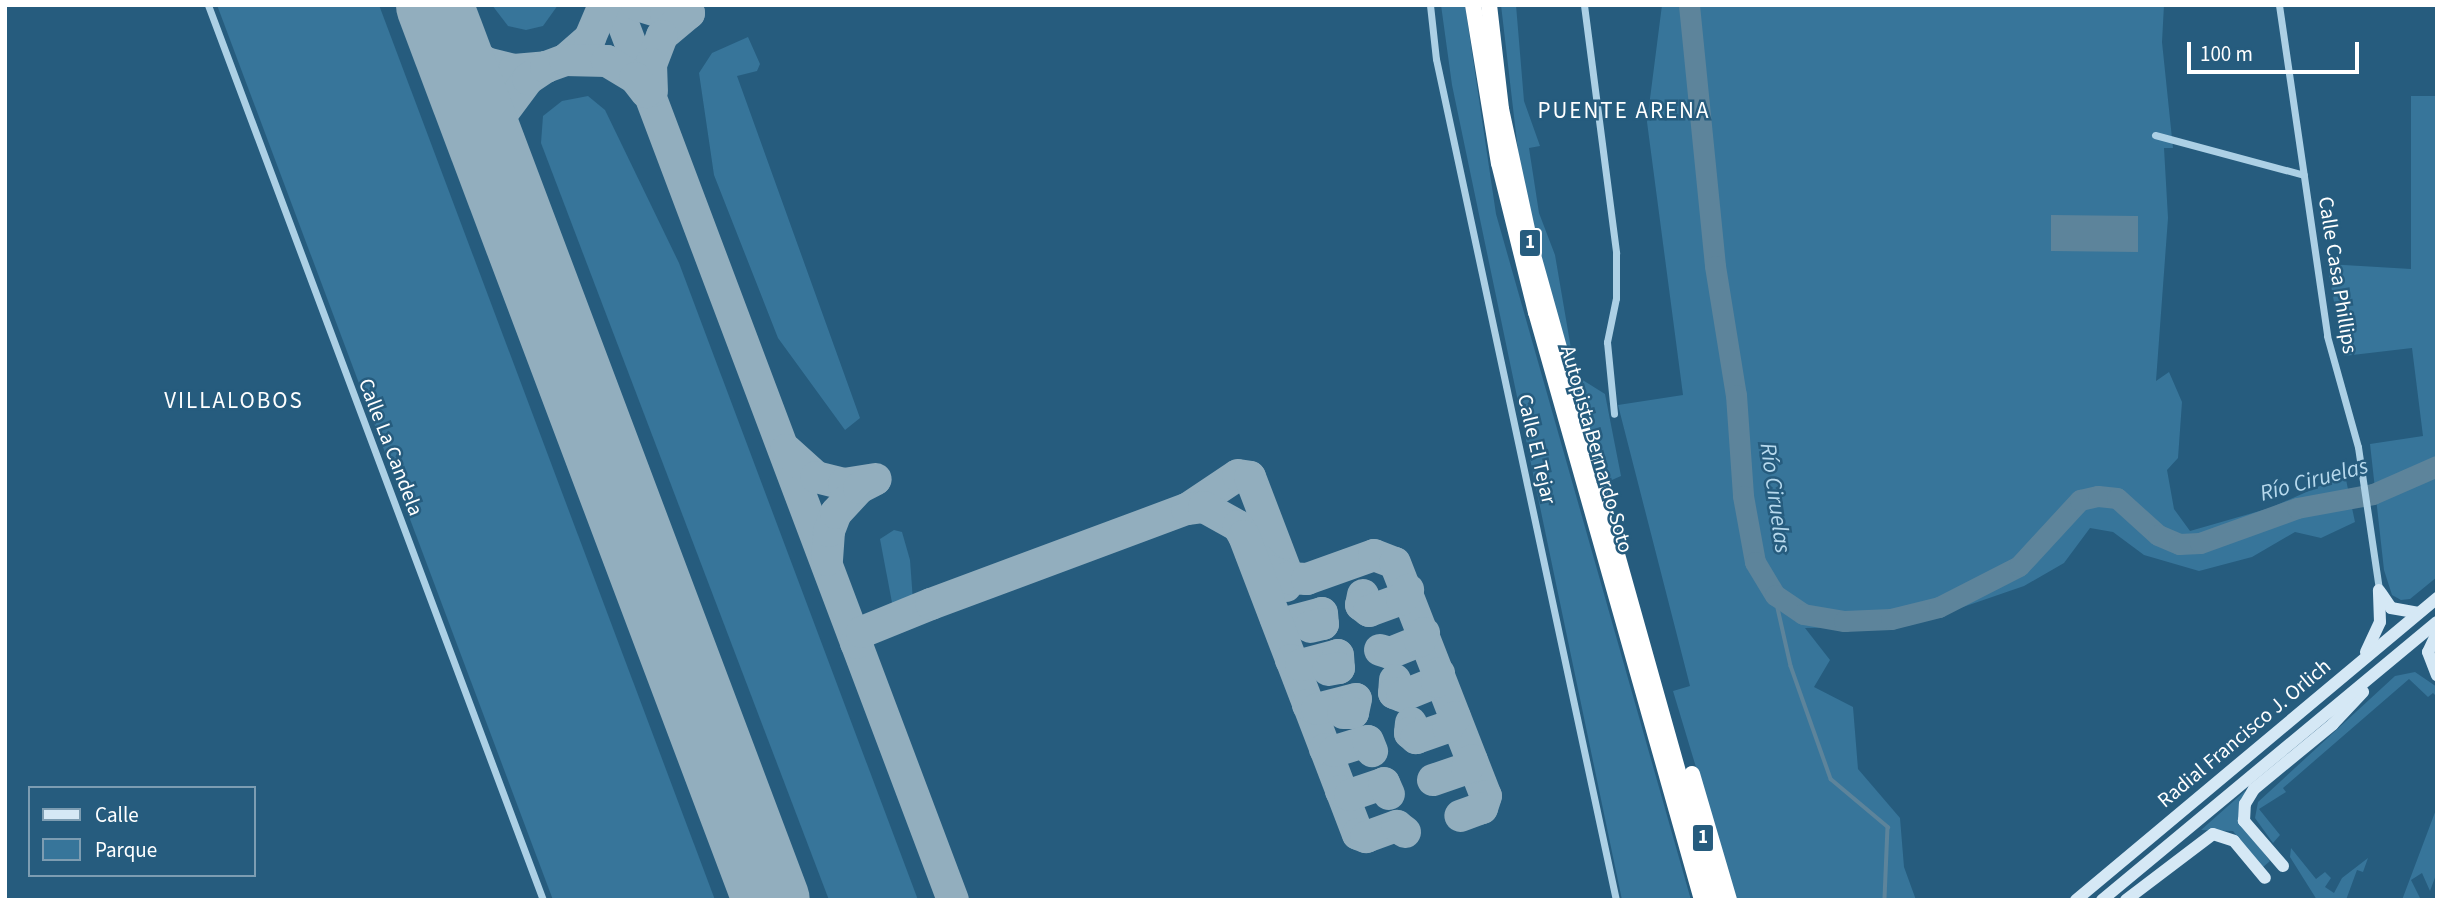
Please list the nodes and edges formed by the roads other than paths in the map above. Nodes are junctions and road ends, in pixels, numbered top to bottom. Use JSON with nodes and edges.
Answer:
{"nodes":[{"id":1,"x":208,"y":5,"type":"edge"},
{"id":2,"x":1430,"y":5,"type":"edge"},
{"id":3,"x":1473,"y":5,"type":"edge"},
{"id":4,"x":1489,"y":5,"type":"edge"},
{"id":5,"x":1584,"y":5,"type":"edge"},
{"id":6,"x":2279,"y":5,"type":"edge"},
{"id":7,"x":2155,"y":135,"type":"dead end"},
{"id":8,"x":2304,"y":175,"type":"junction"},
{"id":9,"x":1614,"y":414,"type":"dead end"},
{"id":10,"x":1595,"y":477,"type":"junction"},
{"id":11,"x":2379,"y":590,"type":"junction"},
{"id":12,"x":2437,"y":598,"type":"edge"},
{"id":13,"x":2418,"y":613,"type":"junction"},
{"id":14,"x":2437,"y":622,"type":"edge"},
{"id":15,"x":2437,"y":633,"type":"edge"},
{"id":16,"x":2396,"y":657,"type":"junction"},
{"id":17,"x":2362,"y":659,"type":"junction"},
{"id":18,"x":2437,"y":675,"type":"edge"},
{"id":19,"x":1675,"y":779,"type":"junction"},
{"id":20,"x":2283,"y":866,"type":"dead end"},
{"id":21,"x":2265,"y":878,"type":"dead end"},
{"id":22,"x":543,"y":900,"type":"edge"},
{"id":23,"x":1616,"y":900,"type":"edge"},
{"id":24,"x":1695,"y":900,"type":"edge"},
{"id":25,"x":1702,"y":900,"type":"edge"},
{"id":26,"x":1714,"y":900,"type":"edge"},
{"id":27,"x":1723,"y":900,"type":"edge"},
{"id":28,"x":1729,"y":900,"type":"edge"},
{"id":29,"x":2076,"y":900,"type":"edge"},
{"id":30,"x":2102,"y":900,"type":"edge"},
{"id":31,"x":2126,"y":900,"type":"edge"}],
"edges":[{"from":1,"to":22,"type":"street","name":"Calle La Candela"},
{"from":2,"to":23,"type":"street","name":"Calle El Tejar"},
{"from":3,"to":19,"type":"highway","name":"Autopista Bernardo Soto","number":"1"},
{"from":4,"to":10,"type":"highway","name":"Autopista Bernardo Soto","number":"1"},
{"from":5,"to":9,"type":"street"},
{"from":6,"to":8,"type":"street","name":"Calle Casa Phillips"},
{"from":7,"to":8,"type":"street"},
{"from":8,"to":11,"type":"street","name":"Calle Casa Phillips"},
{"from":10,"to":19,"type":"highway","name":"Autopista Bernardo Soto","number":"1"},
{"from":10,"to":28,"type":"highway"},
{"from":11,"to":13,"type":"main road"},
{"from":11,"to":17,"type":"main road"},
{"from":12,"to":13,"type":"main road","name":"Radial Francisco J. Orlich"},
{"from":13,"to":17,"type":"main road","name":"Radial Francisco J. Orlich"},
{"from":14,"to":16,"type":"main road","name":"Radial Francisco J. Orlich"},
{"from":15,"to":18,"type":"main road"},
{"from":16,"to":20,"type":"main road"},
{"from":16,"to":30,"type":"main road","name":"Radial Francisco J. Orlich"},
{"from":17,"to":29,"type":"main road","name":"Radial Francisco J. Orlich"},
{"from":19,"to":24,"type":"highway","number":"1"},
{"from":19,"to":25,"type":"highway","name":"Autopista Bernardo Soto","number":"1"},
{"from":19,"to":26,"type":"highway","name":"Autopista Bernardo Soto","number":"1"},
{"from":19,"to":27,"type":"highway","name":"Autopista Bernardo Soto","number":"1"},
{"from":21,"to":31,"type":"main road"}]}
